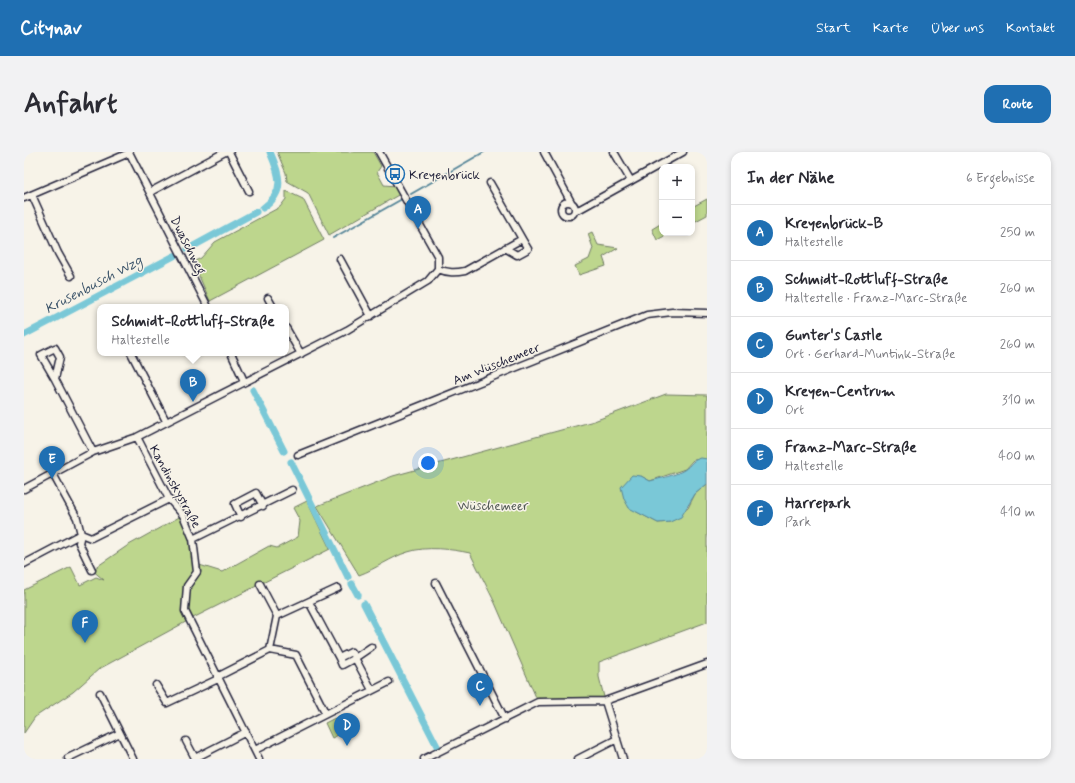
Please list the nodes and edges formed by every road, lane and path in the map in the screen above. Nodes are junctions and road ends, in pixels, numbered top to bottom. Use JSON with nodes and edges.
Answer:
{"nodes":[{"id":1,"x":225,"y":152,"type":"edge"},
{"id":2,"x":229,"y":152,"type":"edge"},
{"id":3,"x":379,"y":152,"type":"edge"},
{"id":4,"x":544,"y":152,"type":"edge"},
{"id":5,"x":614,"y":152,"type":"edge"},
{"id":6,"x":683,"y":152,"type":"edge"},
{"id":7,"x":129,"y":153,"type":"edge"},
{"id":8,"x":630,"y":181,"type":"junction"},
{"id":9,"x":490,"y":183,"type":"dead end"},
{"id":10,"x":249,"y":191,"type":"dead end"},
{"id":11,"x":150,"y":192,"type":"junction"},
{"id":12,"x":32,"y":195,"type":"junction"},
{"id":13,"x":24,"y":198,"type":"edge"},
{"id":14,"x":571,"y":202,"type":"junction"},
{"id":15,"x":575,"y":210,"type":"junction"},
{"id":16,"x":522,"y":239,"type":"junction"},
{"id":17,"x":505,"y":248,"type":"junction"},
{"id":18,"x":340,"y":259,"type":"dead end"},
{"id":19,"x":438,"y":269,"type":"junction"},
{"id":20,"x":71,"y":276,"type":"dead end"},
{"id":21,"x":268,"y":298,"type":"dead end"},
{"id":22,"x":206,"y":304,"type":"edge"},
{"id":23,"x":272,"y":304,"type":"edge"},
{"id":24,"x":707,"y":313,"type":"edge"},
{"id":25,"x":371,"y":316,"type":"junction"},
{"id":26,"x":289,"y":333,"type":"edge"},
{"id":27,"x":301,"y":354,"type":"junction"},
{"id":28,"x":133,"y":356,"type":"edge"},
{"id":29,"x":232,"y":356,"type":"edge"},
{"id":30,"x":55,"y":379,"type":"junction"},
{"id":31,"x":244,"y":381,"type":"junction"},
{"id":32,"x":166,"y":422,"type":"junction"},
{"id":33,"x":137,"y":437,"type":"junction"},
{"id":34,"x":93,"y":452,"type":"junction"},
{"id":35,"x":298,"y":455,"type":"dead end"},
{"id":36,"x":54,"y":474,"type":"junction"},
{"id":37,"x":24,"y":489,"type":"edge"},
{"id":38,"x":292,"y":490,"type":"dead end"},
{"id":39,"x":169,"y":499,"type":"junction"},
{"id":40,"x":263,"y":506,"type":"junction"},
{"id":41,"x":241,"y":516,"type":"junction"},
{"id":42,"x":81,"y":534,"type":"junction"},
{"id":43,"x":193,"y":539,"type":"junction"},
{"id":44,"x":24,"y":564,"type":"edge"},
{"id":45,"x":92,"y":570,"type":"dead end"},
{"id":46,"x":436,"y":583,"type":"dead end"},
{"id":47,"x":260,"y":584,"type":"dead end"},
{"id":48,"x":338,"y":588,"type":"dead end"},
{"id":49,"x":309,"y":602,"type":"junction"},
{"id":50,"x":277,"y":616,"type":"junction"},
{"id":51,"x":370,"y":647,"type":"dead end"},
{"id":52,"x":270,"y":650,"type":"junction"},
{"id":53,"x":355,"y":658,"type":"junction"},
{"id":54,"x":707,"y":664,"type":"edge"},
{"id":55,"x":217,"y":678,"type":"junction"},
{"id":56,"x":389,"y":682,"type":"dead end"},
{"id":57,"x":156,"y":685,"type":"dead end"},
{"id":58,"x":372,"y":690,"type":"junction"},
{"id":59,"x":100,"y":693,"type":"dead end"},
{"id":60,"x":605,"y":701,"type":"junction"},
{"id":61,"x":326,"y":714,"type":"junction"},
{"id":62,"x":505,"y":719,"type":"junction"},
{"id":63,"x":246,"y":732,"type":"junction"},
{"id":64,"x":120,"y":733,"type":"junction"},
{"id":65,"x":617,"y":739,"type":"junction"},
{"id":66,"x":186,"y":741,"type":"dead end"},
{"id":67,"x":255,"y":750,"type":"junction"},
{"id":68,"x":68,"y":758,"type":"dead end"},
{"id":69,"x":133,"y":759,"type":"edge"},
{"id":70,"x":259,"y":759,"type":"edge"},
{"id":71,"x":424,"y":759,"type":"edge"},
{"id":72,"x":578,"y":759,"type":"edge"},
{"id":73,"x":623,"y":759,"type":"edge"}],
"edges":[{"from":1,"to":11,"type":"street"},
{"from":2,"to":10,"type":"street"},
{"from":3,"to":19,"type":"street"},
{"from":4,"to":14,"type":"street"},
{"from":5,"to":8,"type":"street"},
{"from":6,"to":8,"type":"street"},
{"from":7,"to":11,"type":"street","name":"Dwaschweg"},
{"from":7,"to":12,"type":"street"},
{"from":8,"to":15,"type":"street"},
{"from":9,"to":16,"type":"street"},
{"from":11,"to":22,"type":"street","name":"Dwaschweg"},
{"from":12,"to":13,"type":"street"},
{"from":12,"to":20,"type":"street"},
{"from":14,"to":15,"type":"street"},
{"from":14,"to":15,"type":"street"},
{"from":16,"to":17,"type":"street"},
{"from":16,"to":17,"type":"street"},
{"from":17,"to":19,"type":"street"},
{"from":18,"to":25,"type":"street"},
{"from":19,"to":25,"type":"street"},
{"from":21,"to":23,"type":"street"},
{"from":24,"to":35,"type":"street","name":"Am Wüschemeer"},
{"from":25,"to":27,"type":"street"},
{"from":26,"to":27,"type":"street"},
{"from":27,"to":31,"type":"street"},
{"from":28,"to":32,"type":"street"},
{"from":29,"to":31,"type":"street"},
{"from":30,"to":30,"type":"street"},
{"from":30,"to":34,"type":"street"},
{"from":31,"to":32,"type":"street"},
{"from":32,"to":33,"type":"street"},
{"from":33,"to":34,"type":"street"},
{"from":33,"to":39,"type":"street","name":"Kandinskystraße"},
{"from":34,"to":36,"type":"street"},
{"from":36,"to":37,"type":"street"},
{"from":36,"to":42,"type":"street"},
{"from":38,"to":40,"type":"street"},
{"from":39,"to":42,"type":"street"},
{"from":39,"to":43,"type":"street","name":"Kandinskystraße"},
{"from":40,"to":41,"type":"street"},
{"from":40,"to":41,"type":"street"},
{"from":41,"to":43,"type":"street"},
{"from":42,"to":44,"type":"street"},
{"from":42,"to":45,"type":"street"},
{"from":43,"to":55,"type":"street","name":"Kandinskystraße"},
{"from":46,"to":62,"type":"street"},
{"from":47,"to":50,"type":"street"},
{"from":48,"to":49,"type":"street"},
{"from":49,"to":50,"type":"street"},
{"from":49,"to":53,"type":"street"},
{"from":50,"to":52,"type":"street"},
{"from":51,"to":53,"type":"street"},
{"from":52,"to":55,"type":"street"},
{"from":52,"to":61,"type":"street"},
{"from":53,"to":58,"type":"street"},
{"from":54,"to":60,"type":"street"},
{"from":55,"to":57,"type":"street"},
{"from":55,"to":63,"type":"street","name":"Kandinskystraße"},
{"from":56,"to":58,"type":"street"},
{"from":58,"to":61,"type":"street"},
{"from":59,"to":64,"type":"street"},
{"from":60,"to":62,"type":"street"},
{"from":60,"to":65,"type":"street"},
{"from":61,"to":67,"type":"street"},
{"from":62,"to":71,"type":"street"},
{"from":63,"to":66,"type":"street"},
{"from":63,"to":67,"type":"street","name":"Kandinskystraße"},
{"from":64,"to":68,"type":"street"},
{"from":64,"to":69,"type":"street"},
{"from":65,"to":72,"type":"street"},
{"from":65,"to":73,"type":"street"},
{"from":67,"to":70,"type":"street","name":"Kandinskystraße"}]}
